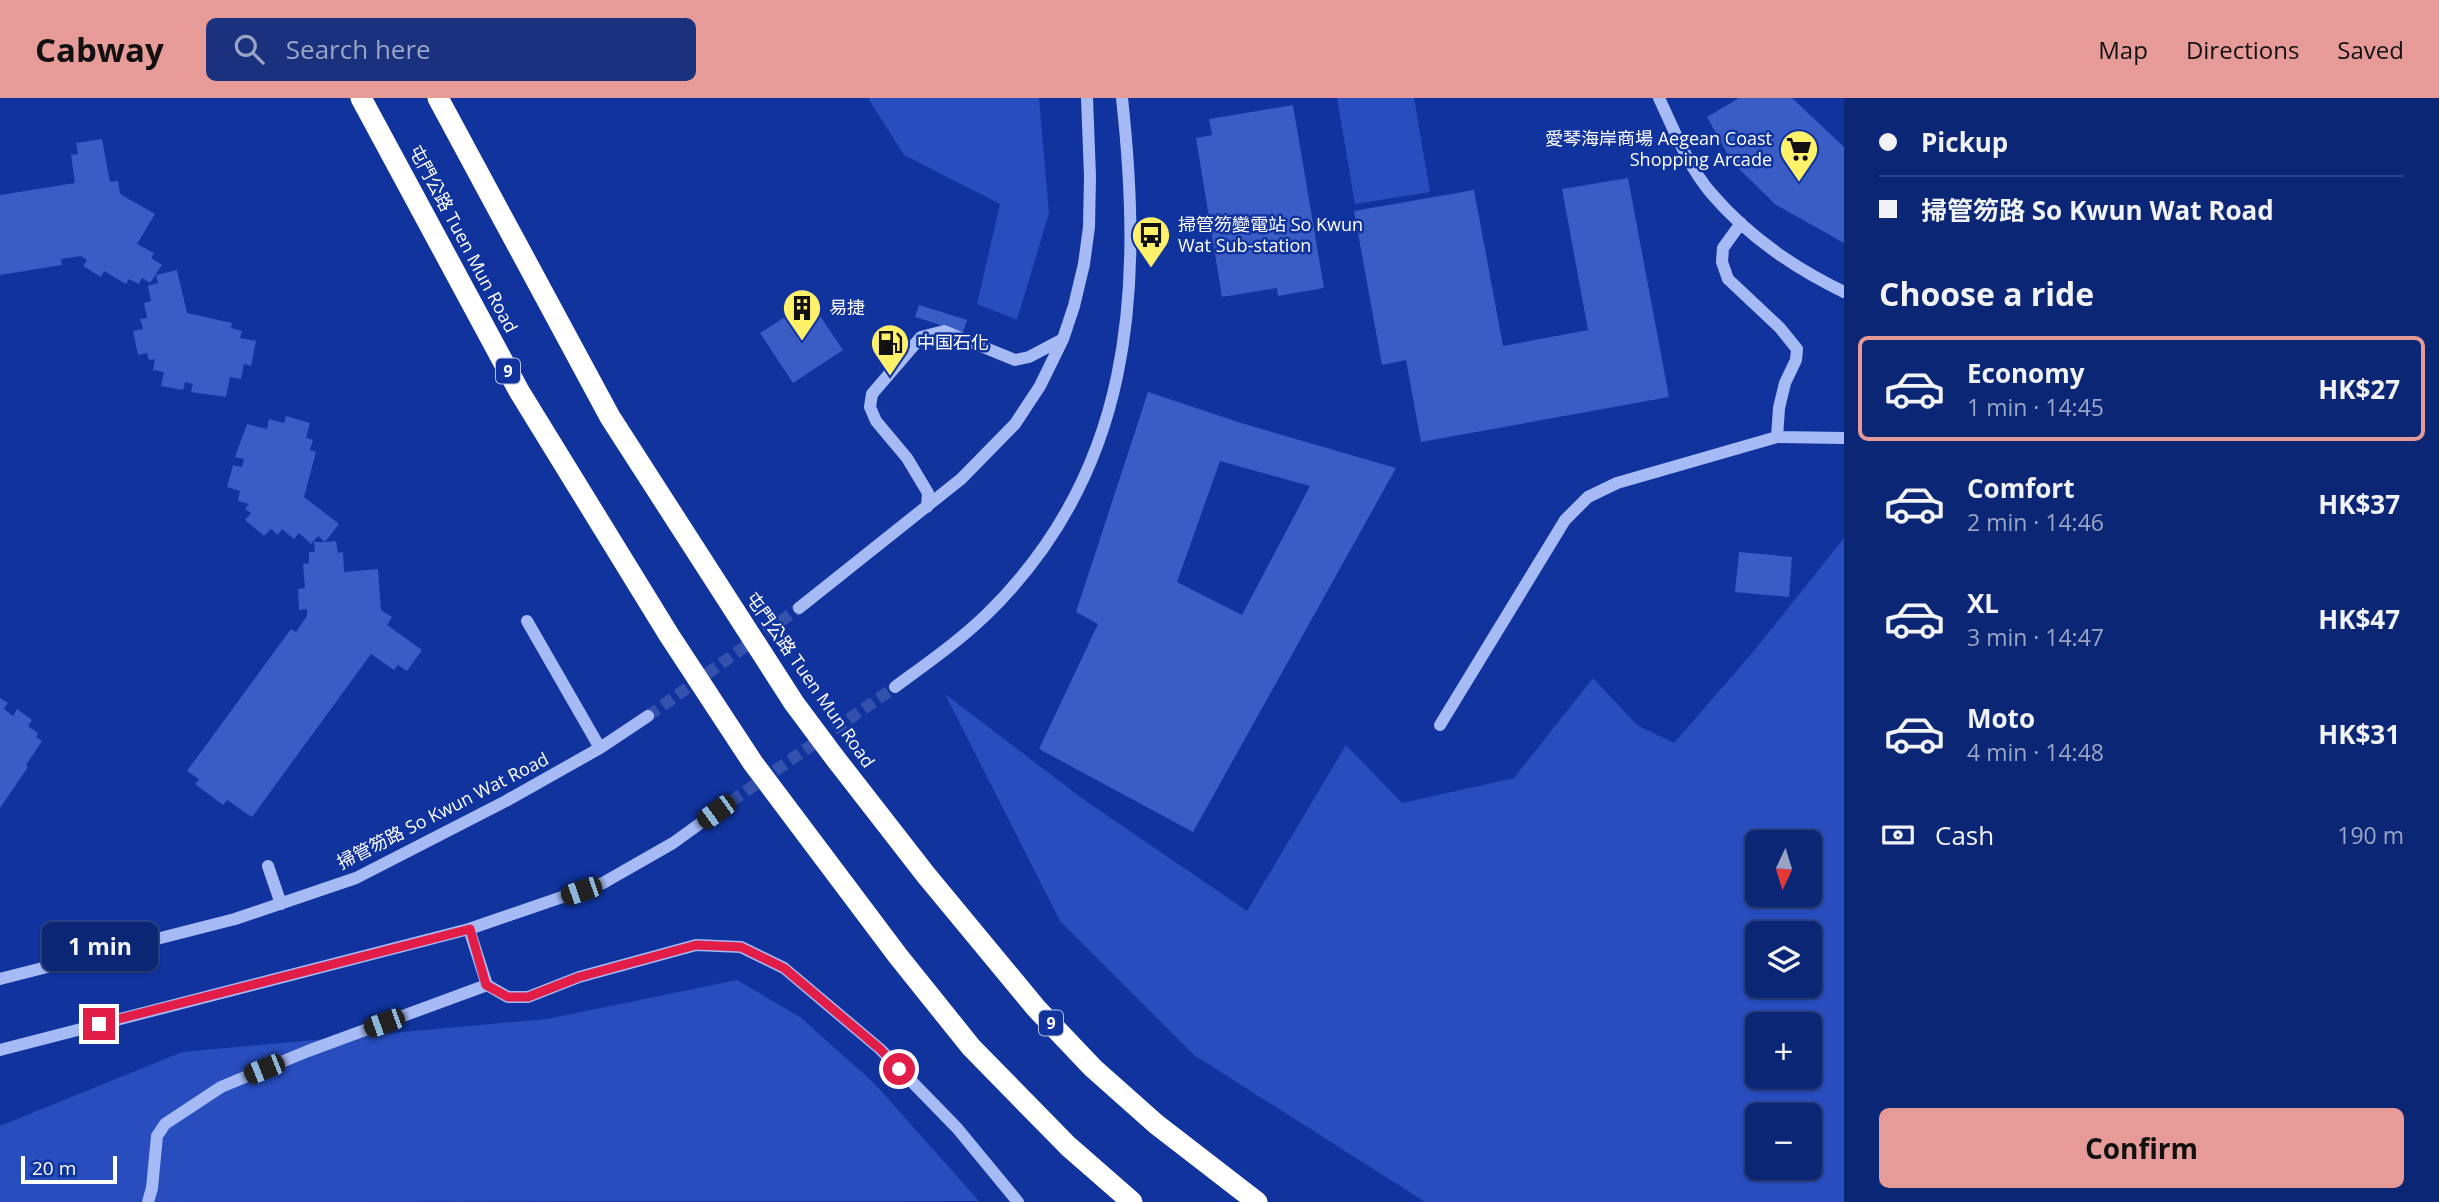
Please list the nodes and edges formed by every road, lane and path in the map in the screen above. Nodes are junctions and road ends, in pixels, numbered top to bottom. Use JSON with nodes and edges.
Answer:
{"nodes":[{"id":1,"x":360,"y":98,"type":"edge"},
{"id":2,"x":438,"y":98,"type":"edge"},
{"id":3,"x":1087,"y":98,"type":"edge"},
{"id":4,"x":1122,"y":98,"type":"edge"},
{"id":5,"x":1660,"y":98,"type":"edge"},
{"id":6,"x":1741,"y":223,"type":"junction"},
{"id":7,"x":1844,"y":292,"type":"edge"},
{"id":8,"x":1063,"y":339,"type":"junction"},
{"id":9,"x":1777,"y":437,"type":"junction"},
{"id":10,"x":1844,"y":438,"type":"edge"},
{"id":11,"x":927,"y":507,"type":"junction"},
{"id":12,"x":799,"y":608,"type":"tunnel mouth"},
{"id":13,"x":527,"y":621,"type":"dead end"},
{"id":14,"x":895,"y":687,"type":"tunnel mouth"},
{"id":15,"x":648,"y":716,"type":"tunnel mouth"},
{"id":16,"x":1440,"y":725,"type":"dead end"},
{"id":17,"x":600,"y":748,"type":"junction"},
{"id":18,"x":716,"y":812,"type":"tunnel mouth"},
{"id":19,"x":268,"y":866,"type":"dead end"},
{"id":20,"x":281,"y":904,"type":"junction"},
{"id":21,"x":470,"y":929,"type":"junction"},
{"id":22,"x":0,"y":979,"type":"edge"},
{"id":23,"x":486,"y":985,"type":"junction"},
{"id":24,"x":0,"y":1050,"type":"edge"},
{"id":25,"x":148,"y":1202,"type":"edge"},
{"id":26,"x":1018,"y":1202,"type":"edge"},
{"id":27,"x":1132,"y":1202,"type":"edge"},
{"id":28,"x":1257,"y":1202,"type":"edge"}],
"edges":[{"from":1,"to":27,"type":"highway","name":"屯門公路 Tuen Mun Road","number":"9"},
{"from":2,"to":28,"type":"highway","name":"屯門公路 Tuen Mun Road","number":"9"},
{"from":3,"to":8,"type":"street"},
{"from":4,"to":14,"type":"street"},
{"from":5,"to":6,"type":"street"},
{"from":6,"to":7,"type":"street"},
{"from":6,"to":9,"type":"street"},
{"from":8,"to":11,"type":"street"},
{"from":8,"to":11,"type":"street"},
{"from":9,"to":10,"type":"street"},
{"from":9,"to":16,"type":"street"},
{"from":11,"to":12,"type":"street"},
{"from":13,"to":17,"type":"street"},
{"from":15,"to":17,"type":"street","name":"掃管笏路 So Kwun Wat Road"},
{"from":17,"to":20,"type":"street","name":"掃管笏路 So Kwun Wat Road"},
{"from":18,"to":21,"type":"street"},
{"from":19,"to":20,"type":"street"},
{"from":20,"to":22,"type":"street","name":"掃管笏路 So Kwun Wat Road"},
{"from":21,"to":23,"type":"street"},
{"from":21,"to":24,"type":"street"},
{"from":23,"to":25,"type":"street"},
{"from":23,"to":26,"type":"street"}]}
